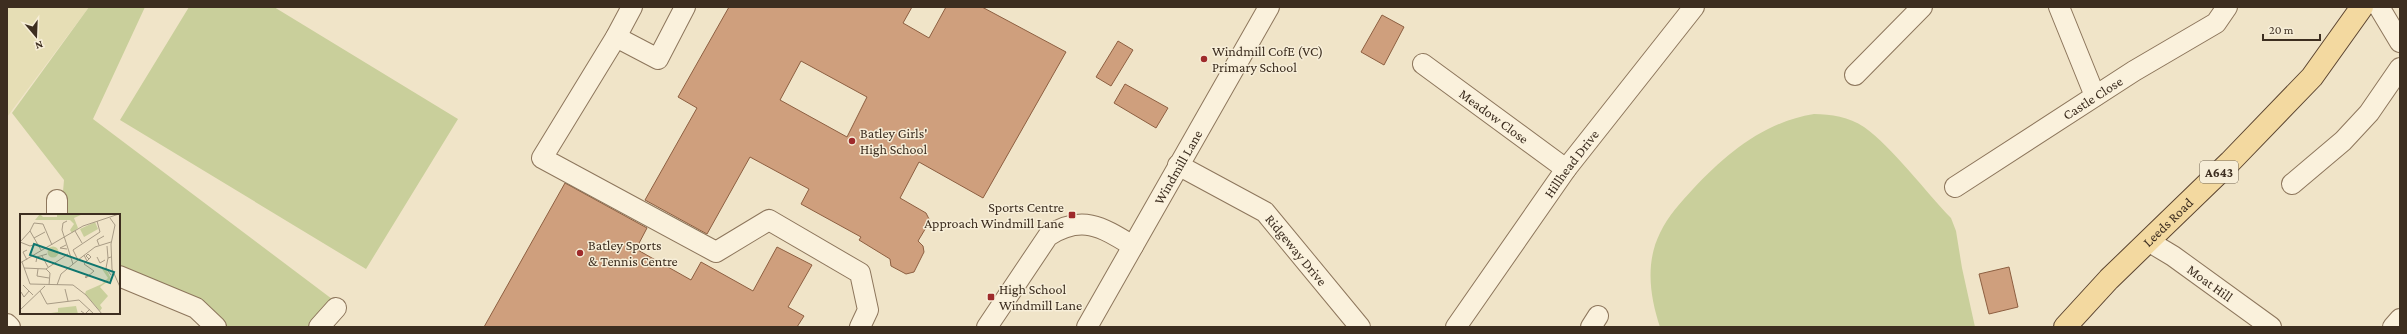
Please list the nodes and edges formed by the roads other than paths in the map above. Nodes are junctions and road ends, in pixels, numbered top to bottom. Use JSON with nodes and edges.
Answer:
{"nodes":[{"id":1,"x":632,"y":7,"type":"edge"},
{"id":2,"x":685,"y":7,"type":"edge"},
{"id":3,"x":1269,"y":7,"type":"edge"},
{"id":4,"x":1694,"y":7,"type":"edge"},
{"id":5,"x":1922,"y":7,"type":"edge"},
{"id":6,"x":2059,"y":7,"type":"edge"},
{"id":7,"x":2227,"y":7,"type":"edge"},
{"id":8,"x":2362,"y":7,"type":"edge"},
{"id":9,"x":2379,"y":7,"type":"edge"},
{"id":10,"x":616,"y":37,"type":"junction"},
{"id":11,"x":2400,"y":42,"type":"edge"},
{"id":12,"x":1423,"y":64,"type":"dead end"},
{"id":13,"x":2400,"y":68,"type":"edge"},
{"id":14,"x":1855,"y":75,"type":"dead end"},
{"id":15,"x":2095,"y":96,"type":"junction"},
{"id":16,"x":1178,"y":165,"type":"junction"},
{"id":17,"x":1566,"y":169,"type":"junction"},
{"id":18,"x":2292,"y":184,"type":"dead end"},
{"id":19,"x":1955,"y":187,"type":"dead end"},
{"id":20,"x":2148,"y":241,"type":"junction"},
{"id":21,"x":1133,"y":246,"type":"junction"},
{"id":22,"x":120,"y":276,"type":"edge"},
{"id":23,"x":336,"y":308,"type":"dead end"},
{"id":24,"x":2400,"y":319,"type":"edge"},
{"id":25,"x":7,"y":324,"type":"edge"},
{"id":26,"x":10,"y":327,"type":"edge"},
{"id":27,"x":216,"y":327,"type":"edge"},
{"id":28,"x":319,"y":327,"type":"edge"},
{"id":29,"x":860,"y":327,"type":"edge"},
{"id":30,"x":987,"y":327,"type":"edge"},
{"id":31,"x":1087,"y":327,"type":"edge"},
{"id":32,"x":1360,"y":327,"type":"edge"},
{"id":33,"x":1456,"y":327,"type":"edge"},
{"id":34,"x":2065,"y":327,"type":"edge"},
{"id":35,"x":2271,"y":327,"type":"edge"},
{"id":36,"x":2392,"y":327,"type":"edge"}],
"edges":[{"from":1,"to":10,"type":"street"},
{"from":2,"to":10,"type":"street"},
{"from":3,"to":16,"type":"street","name":"Windmill Lane"},
{"from":4,"to":17,"type":"street","name":"Hillhead Drive"},
{"from":5,"to":14,"type":"street"},
{"from":6,"to":15,"type":"street"},
{"from":7,"to":15,"type":"street","name":"Castle Close"},
{"from":8,"to":20,"type":"main road","name":"Leeds Road","number":"A643"},
{"from":9,"to":11,"type":"street"},
{"from":10,"to":29,"type":"street"},
{"from":12,"to":17,"type":"street","name":"Meadow Close"},
{"from":13,"to":18,"type":"street"},
{"from":15,"to":19,"type":"street","name":"Castle Close"},
{"from":16,"to":21,"type":"street","name":"Windmill Lane"},
{"from":16,"to":32,"type":"street","name":"Ridgeway Drive"},
{"from":17,"to":33,"type":"street","name":"Hillhead Drive"},
{"from":20,"to":34,"type":"main road","name":"Leeds Road","number":"A643"},
{"from":20,"to":35,"type":"street","name":"Moat Hill"},
{"from":21,"to":30,"type":"street"},
{"from":21,"to":31,"type":"street","name":"Windmill Lane"},
{"from":22,"to":27,"type":"street"},
{"from":23,"to":28,"type":"street"},
{"from":24,"to":36,"type":"street"},
{"from":25,"to":26,"type":"street"}]}
